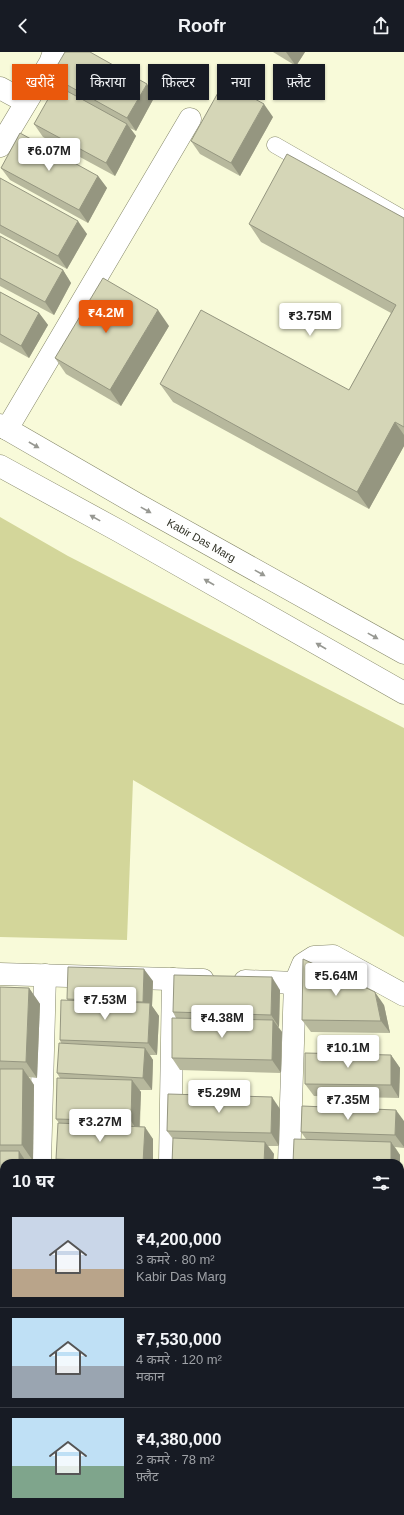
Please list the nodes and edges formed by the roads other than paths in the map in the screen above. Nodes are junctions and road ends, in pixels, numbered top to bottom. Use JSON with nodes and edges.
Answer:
{"nodes":[{"id":1,"x":54,"y":52,"type":"edge"},
{"id":2,"x":0,"y":88,"type":"edge"},
{"id":3,"x":26,"y":102,"type":"junction"},
{"id":4,"x":190,"y":119,"type":"dead end"},
{"id":5,"x":276,"y":145,"type":"dead end"},
{"id":6,"x":0,"y":146,"type":"edge"},
{"id":7,"x":404,"y":219,"type":"edge"},
{"id":8,"x":4,"y":427,"type":"edge"},
{"id":9,"x":0,"y":466,"type":"edge"},
{"id":10,"x":404,"y":653,"type":"edge"},
{"id":11,"x":404,"y":693,"type":"edge"},
{"id":12,"x":0,"y":974,"type":"edge"},
{"id":13,"x":45,"y":975,"type":"junction"},
{"id":14,"x":173,"y":979,"type":"junction"},
{"id":15,"x":295,"y":983,"type":"junction"},
{"id":16,"x":404,"y":995,"type":"edge"},
{"id":17,"x":40,"y":1159,"type":"edge"},
{"id":18,"x":170,"y":1159,"type":"edge"},
{"id":19,"x":289,"y":1159,"type":"edge"}],
"edges":[{"from":1,"to":3,"type":"street"},
{"from":2,"to":3,"type":"street"},
{"from":3,"to":6,"type":"street"},
{"from":4,"to":8,"type":"street"},
{"from":5,"to":7,"type":"lane"},
{"from":8,"to":10,"type":"street","name":"Kabir Das Marg","one_way":true},
{"from":11,"to":9,"type":"street","one_way":true},
{"from":12,"to":13,"type":"street"},
{"from":13,"to":14,"type":"street"},
{"from":13,"to":17,"type":"street"},
{"from":14,"to":15,"type":"street"},
{"from":14,"to":18,"type":"street"},
{"from":15,"to":16,"type":"street"},
{"from":15,"to":19,"type":"street"}]}
